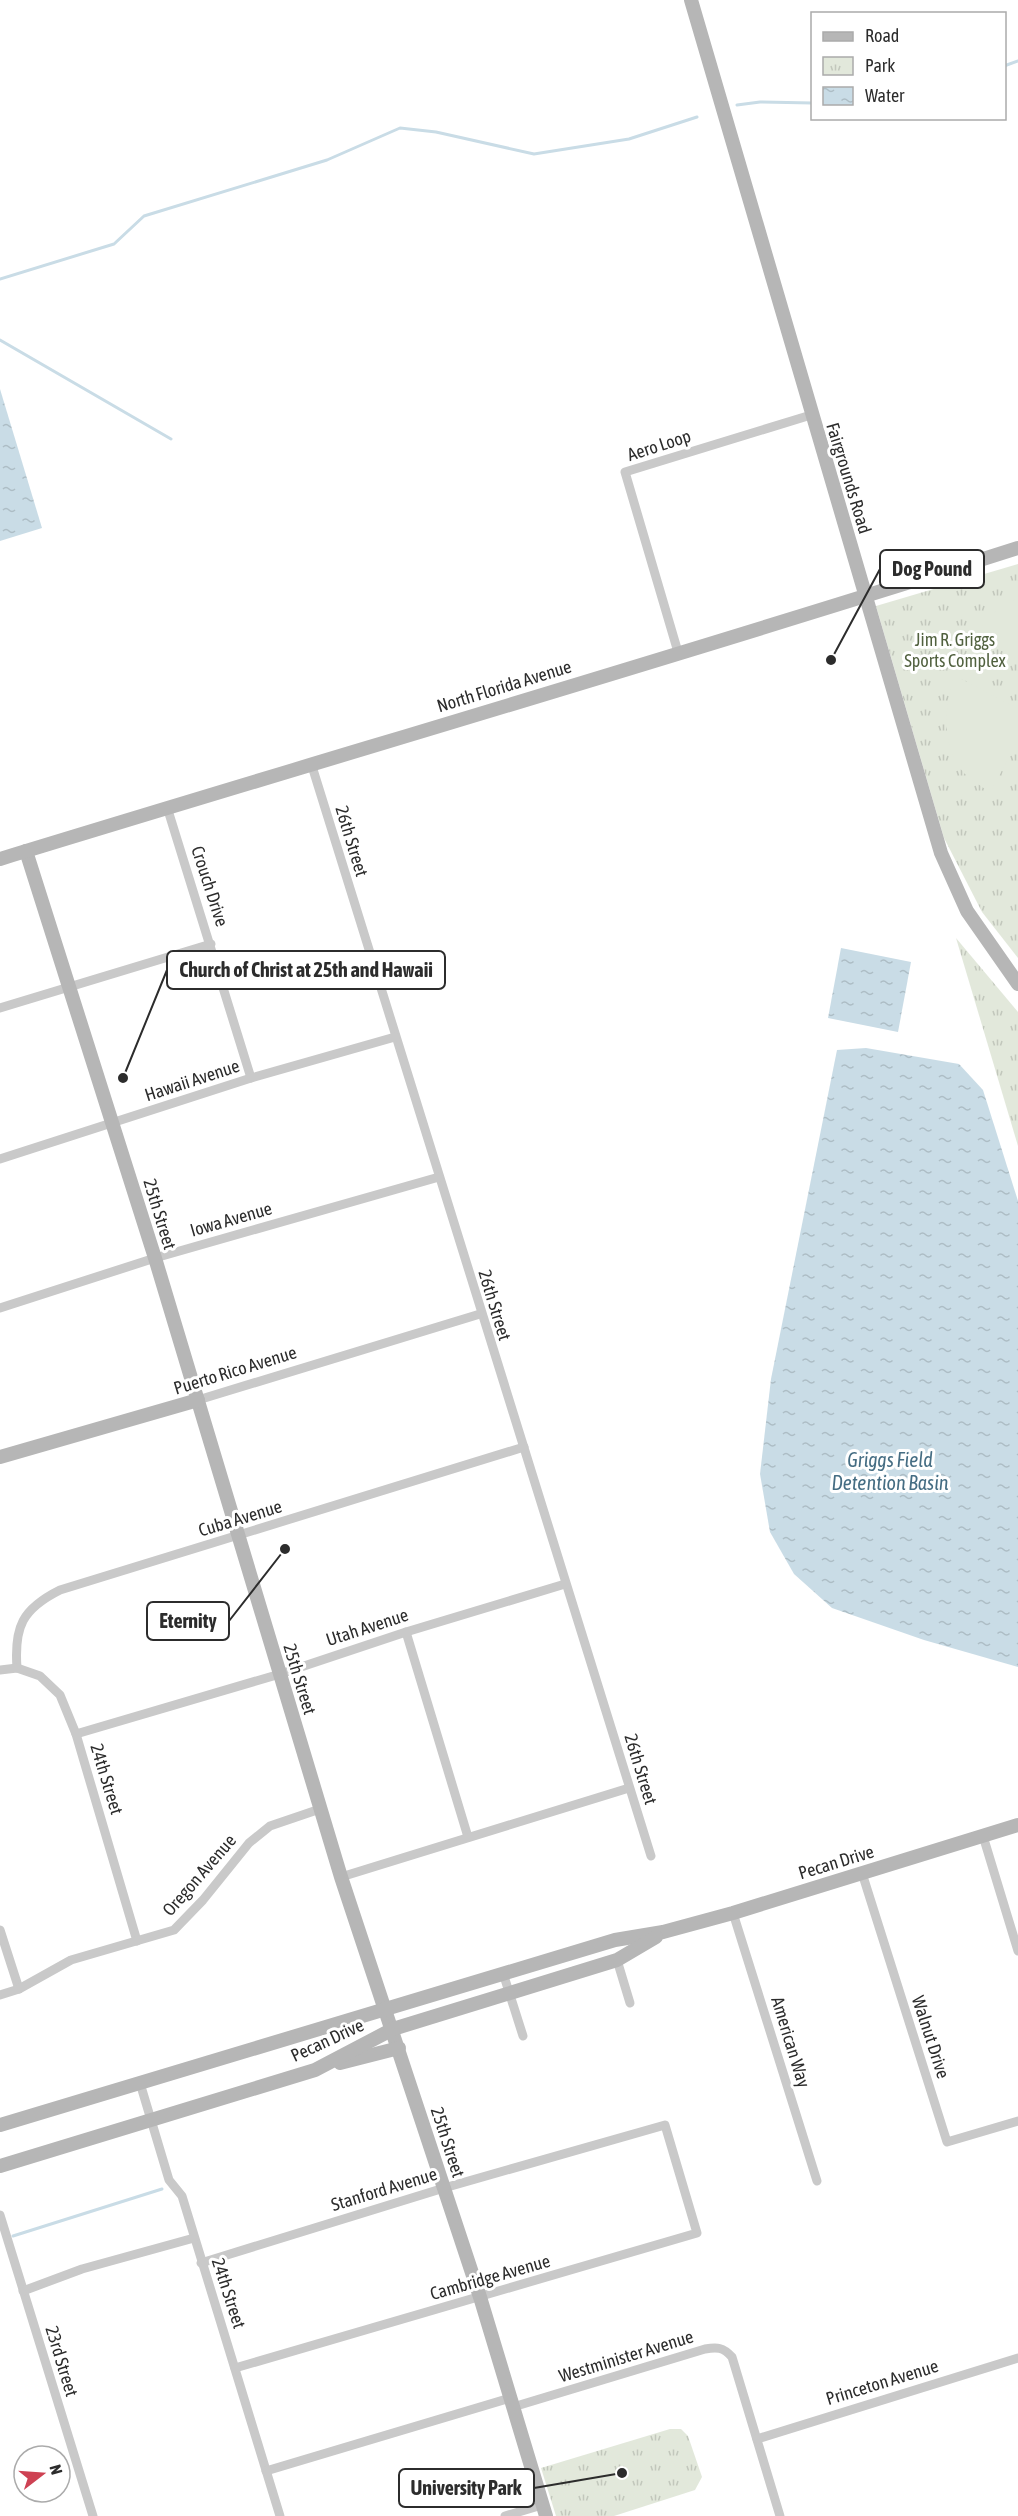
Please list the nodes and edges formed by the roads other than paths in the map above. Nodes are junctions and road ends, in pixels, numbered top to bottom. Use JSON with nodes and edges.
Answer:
{"nodes":[{"id":1,"x":691,"y":0,"type":"edge"},
{"id":2,"x":811,"y":415,"type":"junction"},
{"id":3,"x":1018,"y":548,"type":"edge"},
{"id":4,"x":866,"y":597,"type":"junction"},
{"id":5,"x":678,"y":652,"type":"junction"},
{"id":6,"x":311,"y":763,"type":"junction"},
{"id":7,"x":167,"y":807,"type":"junction"},
{"id":8,"x":26,"y":851,"type":"junction"},
{"id":9,"x":0,"y":859,"type":"edge"},
{"id":10,"x":211,"y":944,"type":"junction"},
{"id":11,"x":1018,"y":984,"type":"edge"},
{"id":12,"x":70,"y":987,"type":"junction"},
{"id":13,"x":0,"y":1008,"type":"edge"},
{"id":14,"x":395,"y":1037,"type":"junction"},
{"id":15,"x":251,"y":1078,"type":"junction"},
{"id":16,"x":113,"y":1123,"type":"junction"},
{"id":17,"x":0,"y":1159,"type":"edge"},
{"id":18,"x":439,"y":1177,"type":"junction"},
{"id":19,"x":155,"y":1258,"type":"junction"},
{"id":20,"x":0,"y":1308,"type":"edge"},
{"id":21,"x":480,"y":1314,"type":"junction"},
{"id":22,"x":198,"y":1400,"type":"junction"},
{"id":23,"x":524,"y":1447,"type":"junction"},
{"id":24,"x":0,"y":1457,"type":"edge"},
{"id":25,"x":239,"y":1536,"type":"junction"},
{"id":26,"x":565,"y":1584,"type":"junction"},
{"id":27,"x":406,"y":1632,"type":"junction"},
{"id":28,"x":17,"y":1668,"type":"junction"},
{"id":29,"x":0,"y":1670,"type":"edge"},
{"id":30,"x":280,"y":1674,"type":"junction"},
{"id":31,"x":76,"y":1734,"type":"junction"},
{"id":32,"x":629,"y":1788,"type":"junction"},
{"id":33,"x":320,"y":1809,"type":"junction"},
{"id":34,"x":1018,"y":1825,"type":"edge"},
{"id":35,"x":983,"y":1836,"type":"junction"},
{"id":36,"x":468,"y":1837,"type":"junction"},
{"id":37,"x":651,"y":1856,"type":"dead end"},
{"id":38,"x":862,"y":1873,"type":"junction"},
{"id":39,"x":341,"y":1877,"type":"junction"},
{"id":40,"x":733,"y":1912,"type":"junction"},
{"id":41,"x":0,"y":1930,"type":"edge"},
{"id":42,"x":663,"y":1932,"type":"junction"},
{"id":43,"x":137,"y":1941,"type":"junction"},
{"id":44,"x":1018,"y":1951,"type":"edge"},
{"id":45,"x":617,"y":1960,"type":"junction"},
{"id":46,"x":503,"y":1973,"type":"junction"},
{"id":47,"x":19,"y":1989,"type":"junction"},
{"id":48,"x":510,"y":1994,"type":"junction"},
{"id":49,"x":0,"y":1995,"type":"edge"},
{"id":50,"x":630,"y":2003,"type":"dead end"},
{"id":51,"x":384,"y":2009,"type":"junction"},
{"id":52,"x":393,"y":2029,"type":"junction"},
{"id":53,"x":523,"y":2036,"type":"dead end"},
{"id":54,"x":399,"y":2048,"type":"junction"},
{"id":55,"x":315,"y":2070,"type":"junction"},
{"id":56,"x":140,"y":2084,"type":"junction"},
{"id":57,"x":150,"y":2119,"type":"junction"},
{"id":58,"x":1018,"y":2121,"type":"edge"},
{"id":59,"x":0,"y":2125,"type":"edge"},
{"id":60,"x":0,"y":2166,"type":"edge"},
{"id":61,"x":680,"y":2176,"type":"joint"},
{"id":62,"x":817,"y":2181,"type":"dead end"},
{"id":63,"x":444,"y":2188,"type":"junction"},
{"id":64,"x":0,"y":2215,"type":"edge"},
{"id":65,"x":194,"y":2238,"type":"junction"},
{"id":66,"x":201,"y":2262,"type":"junction"},
{"id":67,"x":23,"y":2291,"type":"junction"},
{"id":68,"x":480,"y":2298,"type":"junction"},
{"id":69,"x":1018,"y":2358,"type":"edge"},
{"id":70,"x":235,"y":2368,"type":"junction"},
{"id":71,"x":512,"y":2403,"type":"junction"},
{"id":72,"x":757,"y":2439,"type":"junction"},
{"id":73,"x":266,"y":2471,"type":"junction"},
{"id":74,"x":544,"y":2510,"type":"edge"},
{"id":75,"x":93,"y":2516,"type":"edge"},
{"id":76,"x":280,"y":2516,"type":"edge"},
{"id":77,"x":505,"y":2516,"type":"edge"},
{"id":78,"x":780,"y":2516,"type":"edge"}],
"edges":[{"from":1,"to":2,"type":"main road","name":"Fairgrounds Road"},
{"from":2,"to":4,"type":"main road","name":"Fairgrounds Road"},
{"from":2,"to":5,"type":"street","name":"Aero Loop"},
{"from":3,"to":4,"type":"main road","name":"North Florida Avenue"},
{"from":4,"to":5,"type":"main road","name":"North Florida Avenue"},
{"from":4,"to":11,"type":"main road","name":"Fairgrounds Road"},
{"from":5,"to":6,"type":"main road","name":"North Florida Avenue"},
{"from":6,"to":7,"type":"main road","name":"North Florida Avenue"},
{"from":6,"to":14,"type":"street","name":"26th Street"},
{"from":7,"to":8,"type":"main road","name":"North Florida Avenue"},
{"from":7,"to":10,"type":"street","name":"Crouch Drive"},
{"from":8,"to":9,"type":"main road","name":"North Florida Avenue"},
{"from":8,"to":12,"type":"main road","name":"25th Street"},
{"from":10,"to":12,"type":"street"},
{"from":10,"to":15,"type":"street","name":"Crouch Drive"},
{"from":12,"to":13,"type":"street"},
{"from":12,"to":16,"type":"main road","name":"25th Street"},
{"from":14,"to":15,"type":"street","name":"Hawaii Avenue"},
{"from":14,"to":18,"type":"street","name":"26th Street"},
{"from":15,"to":16,"type":"street","name":"Hawaii Avenue"},
{"from":16,"to":17,"type":"street","name":"Hawaii Avenue"},
{"from":16,"to":19,"type":"main road","name":"25th Street"},
{"from":18,"to":19,"type":"street","name":"Iowa Avenue"},
{"from":18,"to":21,"type":"street","name":"26th Street"},
{"from":19,"to":20,"type":"street","name":"Iowa Avenue"},
{"from":19,"to":22,"type":"main road","name":"25th Street"},
{"from":21,"to":22,"type":"street","name":"Puerto Rico Avenue"},
{"from":21,"to":23,"type":"street","name":"26th Street"},
{"from":22,"to":24,"type":"main road","name":"Puerto Rico Avenue"},
{"from":22,"to":25,"type":"main road","name":"25th Street"},
{"from":23,"to":25,"type":"street","name":"Cuba Avenue"},
{"from":23,"to":26,"type":"street","name":"26th Street"},
{"from":25,"to":28,"type":"street","name":"Cuba Avenue"},
{"from":25,"to":30,"type":"main road","name":"25th Street"},
{"from":26,"to":27,"type":"street","name":"Utah Avenue"},
{"from":26,"to":32,"type":"street","name":"26th Street"},
{"from":27,"to":30,"type":"street","name":"Utah Avenue"},
{"from":27,"to":36,"type":"street"},
{"from":28,"to":29,"type":"street"},
{"from":28,"to":31,"type":"street","name":"24th Street"},
{"from":30,"to":31,"type":"street","name":"Utah Avenue"},
{"from":30,"to":33,"type":"main road","name":"25th Street"},
{"from":31,"to":43,"type":"street","name":"24th Street"},
{"from":32,"to":36,"type":"street"},
{"from":32,"to":37,"type":"street","name":"26th Street"},
{"from":33,"to":39,"type":"main road","name":"25th Street"},
{"from":33,"to":43,"type":"street","name":"Oregon Avenue"},
{"from":34,"to":35,"type":"main road","name":"Pecan Drive"},
{"from":35,"to":38,"type":"main road","name":"Pecan Drive"},
{"from":35,"to":44,"type":"street"},
{"from":36,"to":39,"type":"street"},
{"from":38,"to":40,"type":"main road","name":"Pecan Drive"},
{"from":38,"to":58,"type":"street","name":"Walnut Drive"},
{"from":39,"to":51,"type":"main road","name":"25th Street"},
{"from":40,"to":42,"type":"main road","name":"Pecan Drive"},
{"from":40,"to":62,"type":"street","name":"American Way"},
{"from":41,"to":47,"type":"street"},
{"from":42,"to":45,"type":"main road","name":"Pecan Drive"},
{"from":42,"to":46,"type":"main road","name":"Pecan Drive"},
{"from":43,"to":47,"type":"street","name":"Oregon Avenue"},
{"from":45,"to":48,"type":"main road","name":"Pecan Drive"},
{"from":45,"to":50,"type":"street"},
{"from":46,"to":48,"type":"street"},
{"from":46,"to":51,"type":"main road","name":"Pecan Drive"},
{"from":47,"to":49,"type":"street","name":"Oregon Avenue"},
{"from":48,"to":52,"type":"main road","name":"Pecan Drive"},
{"from":48,"to":53,"type":"street"},
{"from":51,"to":52,"type":"main road","name":"25th Street"},
{"from":51,"to":56,"type":"main road","name":"Pecan Drive"},
{"from":52,"to":54,"type":"main road","name":"25th Street"},
{"from":52,"to":55,"type":"main road","name":"Pecan Drive"},
{"from":54,"to":55,"type":"main road"},
{"from":54,"to":63,"type":"main road","name":"25th Street"},
{"from":55,"to":57,"type":"main road","name":"Pecan Drive"},
{"from":56,"to":57,"type":"street","name":"24th Street"},
{"from":56,"to":59,"type":"main road","name":"Pecan Drive"},
{"from":57,"to":60,"type":"main road","name":"Pecan Drive"},
{"from":57,"to":65,"type":"street","name":"24th Street"},
{"from":61,"to":63,"type":"street","name":"Stanford Avenue"},
{"from":61,"to":68,"type":"street","name":"Cambridge Avenue"},
{"from":63,"to":66,"type":"street","name":"Stanford Avenue"},
{"from":63,"to":68,"type":"main road","name":"25th Street"},
{"from":64,"to":67,"type":"street","name":"23rd Street"},
{"from":65,"to":66,"type":"street","name":"24th Street"},
{"from":65,"to":67,"type":"street"},
{"from":66,"to":70,"type":"street","name":"24th Street"},
{"from":67,"to":75,"type":"street","name":"23rd Street"},
{"from":68,"to":70,"type":"street","name":"Cambridge Avenue"},
{"from":68,"to":71,"type":"main road","name":"25th Street"},
{"from":69,"to":72,"type":"street","name":"Princeton Avenue"},
{"from":70,"to":73,"type":"street","name":"24th Street"},
{"from":71,"to":72,"type":"street","name":"Westminister Avenue"},
{"from":71,"to":73,"type":"street","name":"Westminister Avenue"},
{"from":71,"to":74,"type":"main road","name":"25th Street"},
{"from":72,"to":78,"type":"street","name":"Westminister Avenue"},
{"from":73,"to":76,"type":"street","name":"24th Street"},
{"from":74,"to":77,"type":"street"}]}
